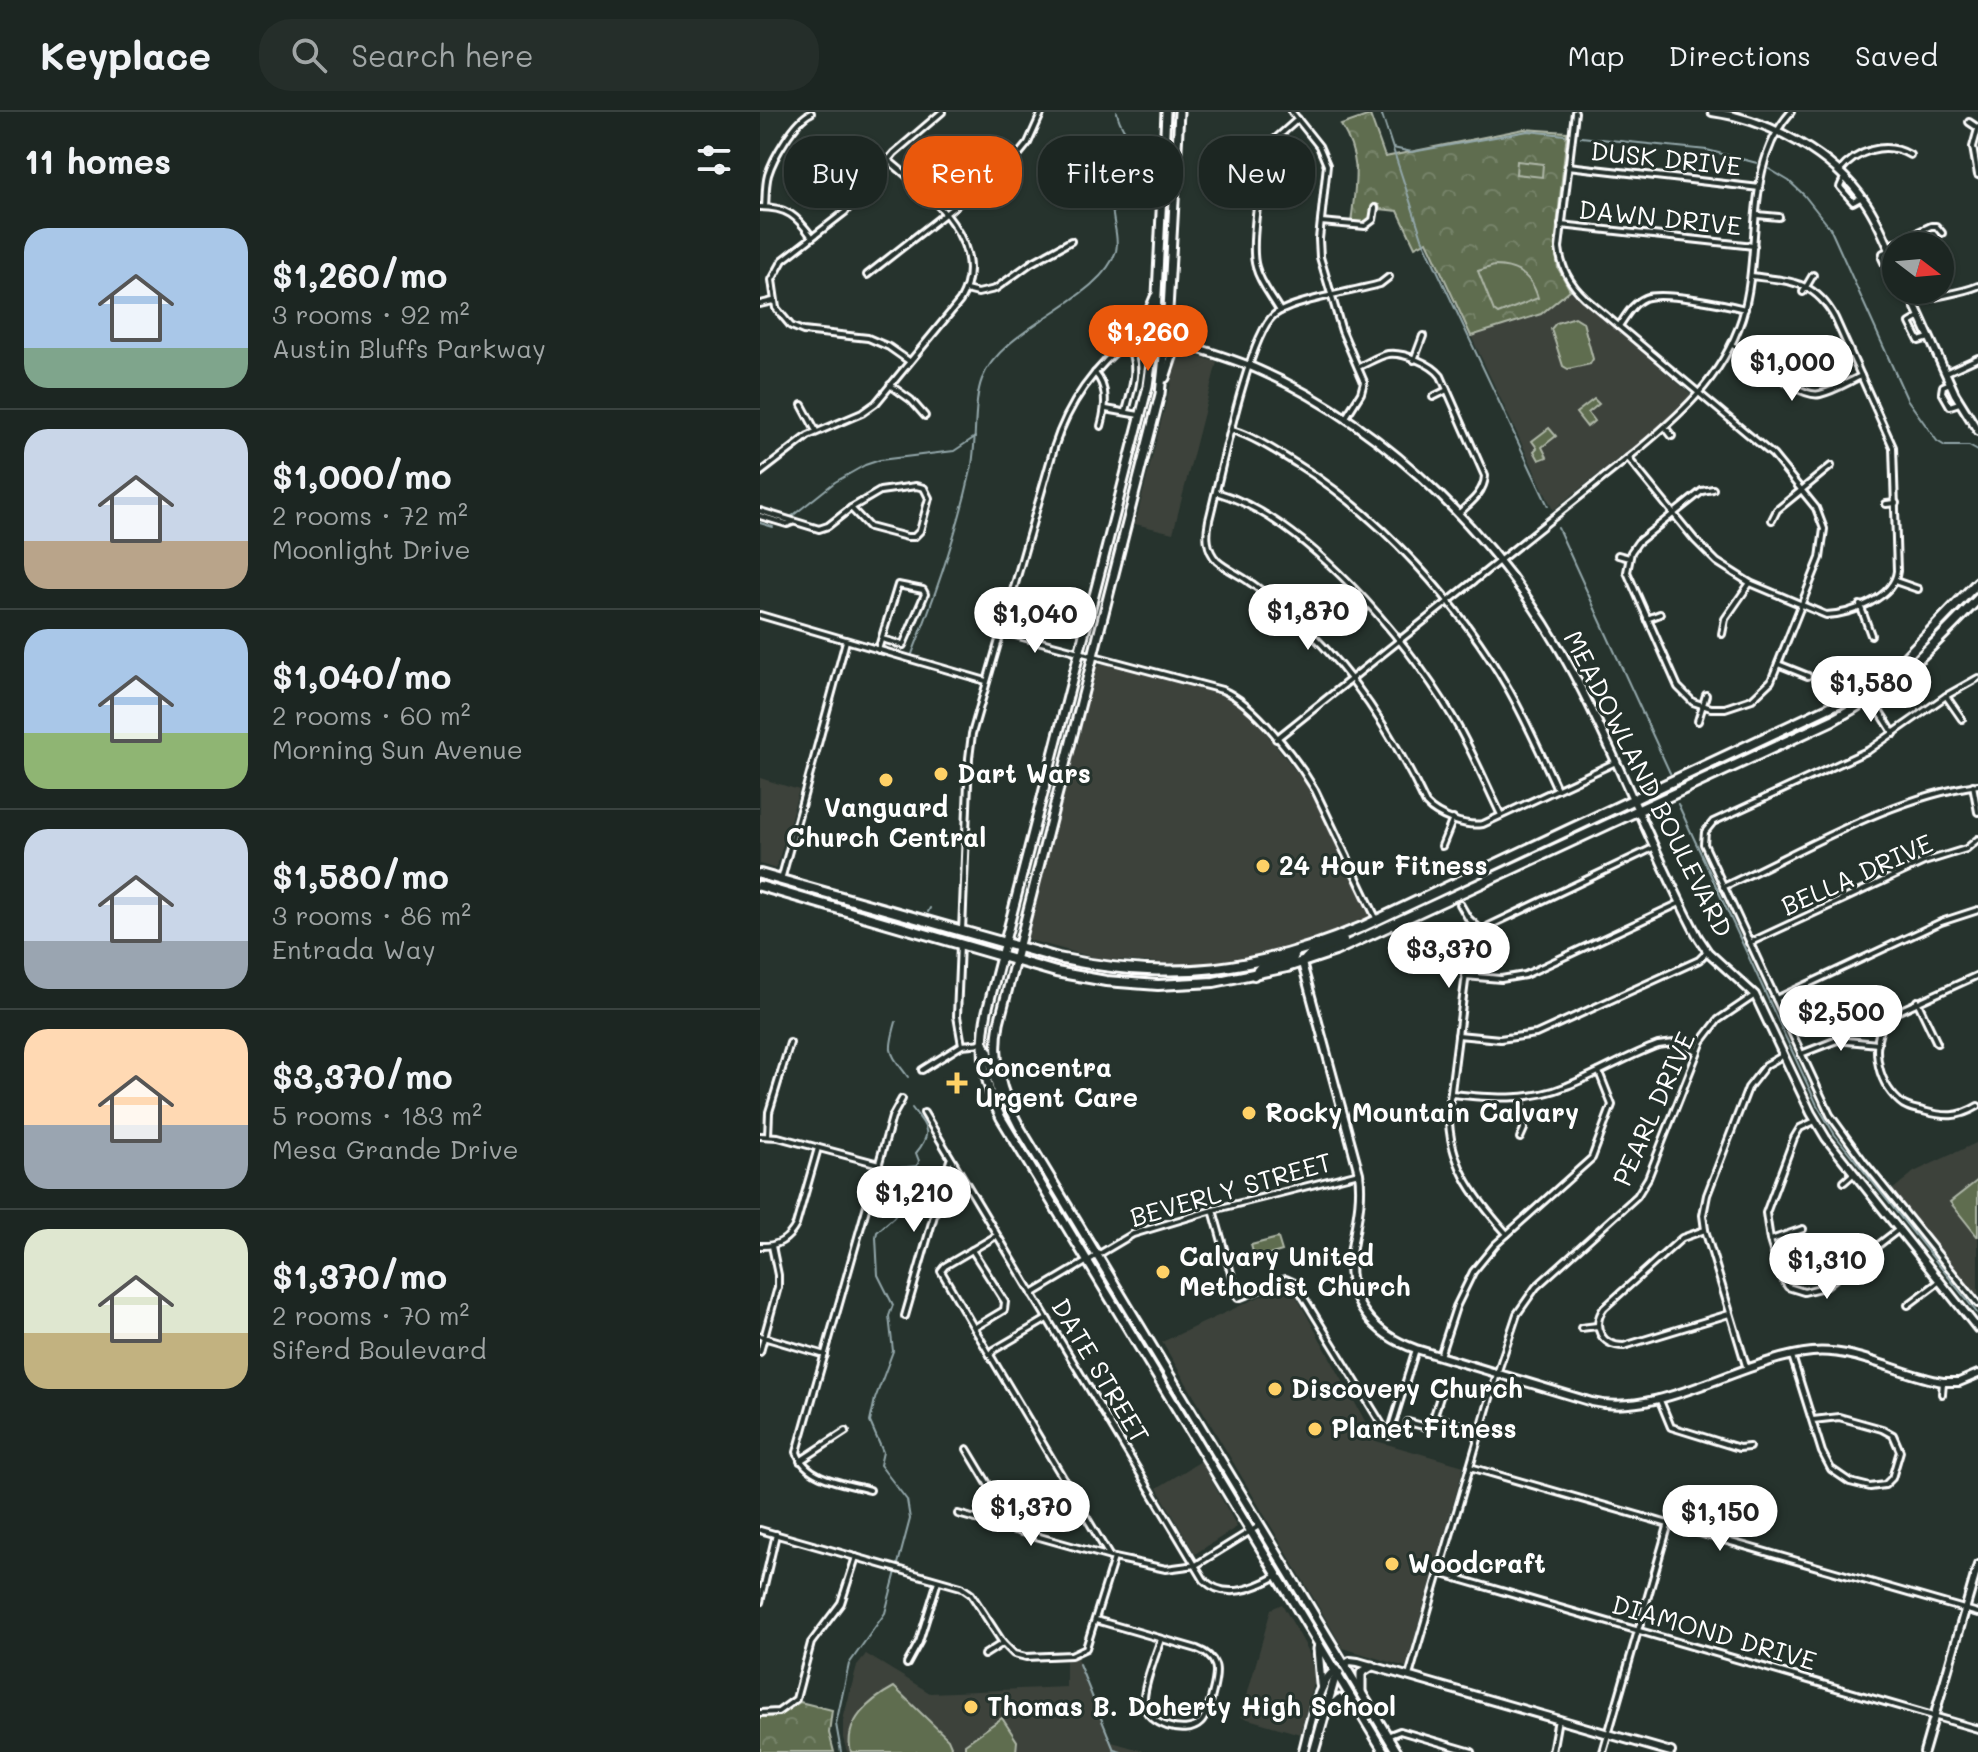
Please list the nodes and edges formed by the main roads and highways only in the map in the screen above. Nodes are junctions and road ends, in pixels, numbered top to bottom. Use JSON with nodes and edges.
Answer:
{"nodes":[{"id":1,"x":1166,"y":112,"type":"edge"},
{"id":2,"x":1179,"y":112,"type":"edge"},
{"id":3,"x":1158,"y":287,"type":"junction"},
{"id":4,"x":1139,"y":335,"type":"road end"},
{"id":5,"x":1177,"y":342,"type":"road end"},
{"id":6,"x":1162,"y":383,"type":"junction"},
{"id":7,"x":1978,"y":582,"type":"edge"},
{"id":8,"x":1978,"y":599,"type":"edge"},
{"id":9,"x":760,"y":874,"type":"edge"},
{"id":10,"x":760,"y":886,"type":"edge"},
{"id":11,"x":1392,"y":913,"type":"junction"},
{"id":12,"x":1004,"y":943,"type":"junction"},
{"id":13,"x":1019,"y":947,"type":"junction"},
{"id":14,"x":1295,"y":953,"type":"junction"},
{"id":15,"x":1001,"y":957,"type":"junction"},
{"id":16,"x":1015,"y":960,"type":"junction"},
{"id":17,"x":1302,"y":963,"type":"junction"},
{"id":18,"x":1253,"y":975,"type":"junction"},
{"id":19,"x":982,"y":1043,"type":"junction"},
{"id":20,"x":1007,"y":1103,"type":"junction"},
{"id":21,"x":1029,"y":1165,"type":"junction"},
{"id":22,"x":1045,"y":1168,"type":"junction"},
{"id":23,"x":1158,"y":1378,"type":"junction"},
{"id":24,"x":1175,"y":1382,"type":"junction"},
{"id":25,"x":1317,"y":1643,"type":"junction"},
{"id":26,"x":1344,"y":1665,"type":"junction"},
{"id":27,"x":1372,"y":1666,"type":"road end"},
{"id":28,"x":1336,"y":1673,"type":"junction"},
{"id":29,"x":1321,"y":1691,"type":"junction"},
{"id":30,"x":1361,"y":1693,"type":"junction"},
{"id":31,"x":1356,"y":1705,"type":"junction"},
{"id":32,"x":1325,"y":1713,"type":"junction"},
{"id":33,"x":1303,"y":1752,"type":"edge"},
{"id":34,"x":1314,"y":1752,"type":"edge"},
{"id":35,"x":1384,"y":1752,"type":"edge"},
{"id":36,"x":1397,"y":1752,"type":"edge"}],
"edges":[{"from":1,"to":3,"type":"main road"},
{"from":2,"to":6,"type":"main road"},
{"from":3,"to":4,"type":"main road"},
{"from":3,"to":12,"type":"main road"},
{"from":5,"to":6,"type":"main road"},
{"from":6,"to":13,"type":"main road"},
{"from":7,"to":11,"type":"highway"},
{"from":8,"to":17,"type":"highway"},
{"from":9,"to":12,"type":"highway"},
{"from":10,"to":15,"type":"highway"},
{"from":11,"to":14,"type":"highway"},
{"from":11,"to":17,"type":"highway"},
{"from":12,"to":13,"type":"highway"},
{"from":12,"to":15,"type":"main road"},
{"from":13,"to":14,"type":"highway"},
{"from":13,"to":16,"type":"main road"},
{"from":14,"to":18,"type":"highway"},
{"from":15,"to":16,"type":"highway"},
{"from":15,"to":19,"type":"main road"},
{"from":16,"to":18,"type":"highway"},
{"from":16,"to":20,"type":"main road"},
{"from":17,"to":18,"type":"highway"},
{"from":19,"to":20,"type":"main road"},
{"from":19,"to":21,"type":"main road"},
{"from":20,"to":22,"type":"main road"},
{"from":21,"to":22,"type":"main road"},
{"from":21,"to":23,"type":"main road"},
{"from":22,"to":24,"type":"main road"},
{"from":23,"to":24,"type":"main road"},
{"from":23,"to":25,"type":"main road"},
{"from":24,"to":26,"type":"main road"},
{"from":25,"to":28,"type":"main road"},
{"from":25,"to":29,"type":"main road"},
{"from":26,"to":28,"type":"main road"},
{"from":26,"to":30,"type":"main road"},
{"from":27,"to":30,"type":"main road"},
{"from":28,"to":29,"type":"main road"},
{"from":28,"to":31,"type":"main road"},
{"from":28,"to":32,"type":"main road"},
{"from":29,"to":33,"type":"main road"},
{"from":30,"to":36,"type":"main road"},
{"from":31,"to":32,"type":"main road"},
{"from":31,"to":35,"type":"main road"},
{"from":32,"to":34,"type":"main road"}]}
